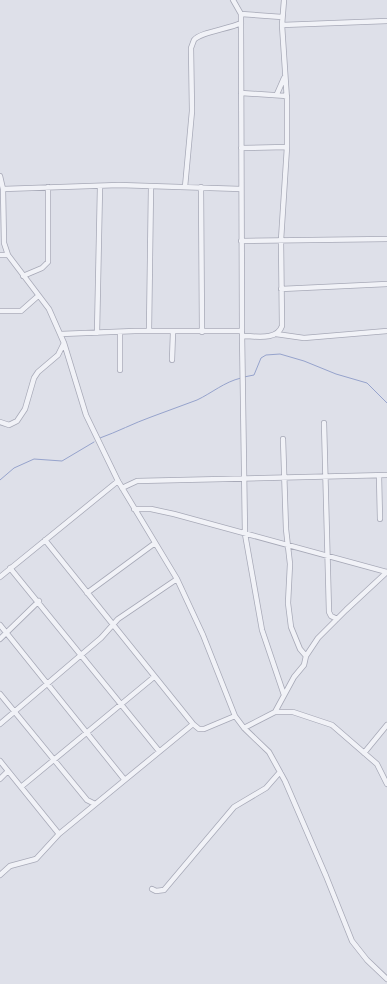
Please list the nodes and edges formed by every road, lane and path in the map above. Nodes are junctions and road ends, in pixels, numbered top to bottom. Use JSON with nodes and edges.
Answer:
{"nodes":[{"id":1,"x":233,"y":0,"type":"edge"},
{"id":2,"x":284,"y":0,"type":"edge"},
{"id":3,"x":241,"y":14,"type":"junction"},
{"id":4,"x":282,"y":17,"type":"junction"},
{"id":5,"x":387,"y":21,"type":"edge"},
{"id":6,"x":241,"y":23,"type":"junction"},
{"id":7,"x":282,"y":25,"type":"junction"},
{"id":8,"x":285,"y":72,"type":"junction"},
{"id":9,"x":240,"y":93,"type":"junction"},
{"id":10,"x":277,"y":94,"type":"junction"},
{"id":11,"x":287,"y":96,"type":"junction"},
{"id":12,"x":241,"y":148,"type":"junction"},
{"id":13,"x":287,"y":148,"type":"junction"},
{"id":14,"x":0,"y":176,"type":"edge"},
{"id":15,"x":48,"y":187,"type":"junction"},
{"id":16,"x":100,"y":187,"type":"junction"},
{"id":17,"x":151,"y":187,"type":"junction"},
{"id":18,"x":185,"y":187,"type":"junction"},
{"id":19,"x":201,"y":187,"type":"junction"},
{"id":20,"x":3,"y":189,"type":"junction"},
{"id":21,"x":241,"y":189,"type":"junction"},
{"id":22,"x":387,"y":239,"type":"edge"},
{"id":23,"x":281,"y":240,"type":"junction"},
{"id":24,"x":241,"y":241,"type":"junction"},
{"id":25,"x":8,"y":254,"type":"junction"},
{"id":26,"x":0,"y":255,"type":"edge"},
{"id":27,"x":23,"y":276,"type":"junction"},
{"id":28,"x":387,"y":284,"type":"edge"},
{"id":29,"x":281,"y":289,"type":"junction"},
{"id":30,"x":38,"y":296,"type":"junction"},
{"id":31,"x":0,"y":311,"type":"edge"},
{"id":32,"x":149,"y":331,"type":"junction"},
{"id":33,"x":387,"y":331,"type":"edge"},
{"id":34,"x":120,"y":332,"type":"junction"},
{"id":35,"x":173,"y":332,"type":"junction"},
{"id":36,"x":202,"y":332,"type":"junction"},
{"id":37,"x":97,"y":333,"type":"junction"},
{"id":38,"x":61,"y":334,"type":"junction"},
{"id":39,"x":242,"y":334,"type":"junction"},
{"id":40,"x":276,"y":334,"type":"junction"},
{"id":41,"x":64,"y":343,"type":"junction"},
{"id":42,"x":172,"y":360,"type":"dead end"},
{"id":43,"x":120,"y":370,"type":"dead end"},
{"id":44,"x":0,"y":422,"type":"edge"},
{"id":45,"x":324,"y":423,"type":"dead end"},
{"id":46,"x":283,"y":439,"type":"dead end"},
{"id":47,"x":387,"y":475,"type":"edge"},
{"id":48,"x":379,"y":476,"type":"junction"},
{"id":49,"x":326,"y":477,"type":"junction"},
{"id":50,"x":284,"y":478,"type":"junction"},
{"id":51,"x":244,"y":479,"type":"junction"},
{"id":52,"x":118,"y":481,"type":"junction"},
{"id":53,"x":122,"y":488,"type":"junction"},
{"id":54,"x":134,"y":509,"type":"junction"},
{"id":55,"x":380,"y":519,"type":"dead end"},
{"id":56,"x":245,"y":534,"type":"junction"},
{"id":57,"x":44,"y":540,"type":"junction"},
{"id":58,"x":155,"y":543,"type":"junction"},
{"id":59,"x":288,"y":546,"type":"junction"},
{"id":60,"x":328,"y":556,"type":"junction"},
{"id":61,"x":10,"y":568,"type":"junction"},
{"id":62,"x":387,"y":572,"type":"edge"},
{"id":63,"x":0,"y":577,"type":"edge"},
{"id":64,"x":177,"y":579,"type":"junction"},
{"id":65,"x":87,"y":594,"type":"junction"},
{"id":66,"x":39,"y":601,"type":"junction"},
{"id":67,"x":336,"y":619,"type":"junction"},
{"id":68,"x":0,"y":625,"type":"edge"},
{"id":69,"x":113,"y":625,"type":"junction"},
{"id":70,"x":6,"y":633,"type":"junction"},
{"id":71,"x":0,"y":639,"type":"edge"},
{"id":72,"x":81,"y":656,"type":"junction"},
{"id":73,"x":306,"y":656,"type":"junction"},
{"id":74,"x":154,"y":677,"type":"junction"},
{"id":75,"x":48,"y":684,"type":"junction"},
{"id":76,"x":0,"y":694,"type":"edge"},
{"id":77,"x":284,"y":695,"type":"junction"},
{"id":78,"x":120,"y":704,"type":"junction"},
{"id":79,"x":14,"y":712,"type":"junction"},
{"id":80,"x":275,"y":712,"type":"junction"},
{"id":81,"x":235,"y":716,"type":"junction"},
{"id":82,"x":0,"y":724,"type":"edge"},
{"id":83,"x":193,"y":724,"type":"junction"},
{"id":84,"x":387,"y":725,"type":"edge"},
{"id":85,"x":244,"y":728,"type":"junction"},
{"id":86,"x":86,"y":732,"type":"junction"},
{"id":87,"x":159,"y":751,"type":"junction"},
{"id":88,"x":364,"y":753,"type":"junction"},
{"id":89,"x":53,"y":759,"type":"junction"},
{"id":90,"x":0,"y":761,"type":"edge"},
{"id":91,"x":8,"y":771,"type":"junction"},
{"id":92,"x":280,"y":772,"type":"junction"},
{"id":93,"x":124,"y":778,"type":"junction"},
{"id":94,"x":0,"y":779,"type":"edge"},
{"id":95,"x":387,"y":784,"type":"edge"},
{"id":96,"x":21,"y":786,"type":"junction"},
{"id":97,"x":95,"y":804,"type":"junction"},
{"id":98,"x":59,"y":834,"type":"junction"},
{"id":99,"x":0,"y":875,"type":"edge"},
{"id":100,"x":152,"y":889,"type":"dead end"},
{"id":101,"x":387,"y":979,"type":"edge"}],
"edges":[{"from":1,"to":3,"type":"street"},
{"from":2,"to":4,"type":"street"},
{"from":3,"to":4,"type":"street"},
{"from":3,"to":6,"type":"street"},
{"from":4,"to":7,"type":"street"},
{"from":5,"to":7,"type":"street"},
{"from":6,"to":9,"type":"street"},
{"from":6,"to":18,"type":"street"},
{"from":7,"to":8,"type":"street"},
{"from":8,"to":10,"type":"street"},
{"from":8,"to":11,"type":"street"},
{"from":9,"to":10,"type":"street"},
{"from":9,"to":12,"type":"street"},
{"from":10,"to":11,"type":"street"},
{"from":11,"to":13,"type":"street"},
{"from":12,"to":13,"type":"street"},
{"from":12,"to":21,"type":"street"},
{"from":13,"to":23,"type":"street"},
{"from":14,"to":20,"type":"street"},
{"from":15,"to":16,"type":"street"},
{"from":15,"to":20,"type":"street"},
{"from":15,"to":27,"type":"street"},
{"from":16,"to":17,"type":"street"},
{"from":16,"to":37,"type":"street"},
{"from":17,"to":18,"type":"street"},
{"from":17,"to":32,"type":"street"},
{"from":18,"to":19,"type":"street"},
{"from":19,"to":21,"type":"street"},
{"from":19,"to":36,"type":"street"},
{"from":20,"to":25,"type":"street"},
{"from":21,"to":24,"type":"street"},
{"from":22,"to":23,"type":"street"},
{"from":23,"to":24,"type":"street"},
{"from":23,"to":29,"type":"street"},
{"from":24,"to":39,"type":"street"},
{"from":25,"to":26,"type":"street"},
{"from":25,"to":27,"type":"street"},
{"from":27,"to":30,"type":"street"},
{"from":28,"to":29,"type":"street"},
{"from":29,"to":40,"type":"street"},
{"from":30,"to":31,"type":"street"},
{"from":30,"to":38,"type":"street"},
{"from":32,"to":34,"type":"street"},
{"from":32,"to":35,"type":"street"},
{"from":33,"to":40,"type":"street"},
{"from":34,"to":37,"type":"street"},
{"from":34,"to":43,"type":"street"},
{"from":35,"to":36,"type":"street"},
{"from":35,"to":42,"type":"street"},
{"from":36,"to":39,"type":"street"},
{"from":37,"to":38,"type":"street"},
{"from":38,"to":41,"type":"street"},
{"from":39,"to":40,"type":"street"},
{"from":39,"to":51,"type":"street"},
{"from":41,"to":44,"type":"street"},
{"from":41,"to":52,"type":"street"},
{"from":45,"to":49,"type":"street"},
{"from":46,"to":50,"type":"street"},
{"from":47,"to":48,"type":"street"},
{"from":48,"to":49,"type":"street"},
{"from":48,"to":55,"type":"street"},
{"from":49,"to":50,"type":"street"},
{"from":49,"to":60,"type":"street"},
{"from":50,"to":51,"type":"street"},
{"from":50,"to":59,"type":"street"},
{"from":51,"to":53,"type":"street"},
{"from":51,"to":56,"type":"street"},
{"from":52,"to":53,"type":"street"},
{"from":52,"to":57,"type":"street"},
{"from":53,"to":54,"type":"street"},
{"from":54,"to":56,"type":"street"},
{"from":54,"to":58,"type":"street"},
{"from":56,"to":59,"type":"street"},
{"from":56,"to":77,"type":"street"},
{"from":57,"to":61,"type":"street"},
{"from":57,"to":65,"type":"street"},
{"from":58,"to":64,"type":"street"},
{"from":58,"to":65,"type":"street"},
{"from":59,"to":60,"type":"street"},
{"from":59,"to":73,"type":"street"},
{"from":60,"to":62,"type":"street"},
{"from":60,"to":67,"type":"street"},
{"from":61,"to":63,"type":"street"},
{"from":61,"to":66,"type":"street"},
{"from":62,"to":67,"type":"street"},
{"from":64,"to":69,"type":"street"},
{"from":64,"to":81,"type":"street"},
{"from":65,"to":69,"type":"street"},
{"from":66,"to":70,"type":"street"},
{"from":66,"to":72,"type":"street"},
{"from":67,"to":73,"type":"street"},
{"from":68,"to":70,"type":"street"},
{"from":69,"to":72,"type":"street"},
{"from":69,"to":74,"type":"street"},
{"from":70,"to":71,"type":"street"},
{"from":70,"to":75,"type":"street"},
{"from":72,"to":75,"type":"street"},
{"from":72,"to":78,"type":"street"},
{"from":73,"to":77,"type":"street"},
{"from":74,"to":78,"type":"street"},
{"from":74,"to":83,"type":"street"},
{"from":75,"to":79,"type":"street"},
{"from":75,"to":86,"type":"street"},
{"from":76,"to":79,"type":"street"},
{"from":77,"to":80,"type":"street"},
{"from":78,"to":86,"type":"street"},
{"from":78,"to":87,"type":"street"},
{"from":79,"to":82,"type":"street"},
{"from":79,"to":89,"type":"street"},
{"from":80,"to":85,"type":"street"},
{"from":80,"to":88,"type":"street"},
{"from":81,"to":83,"type":"street"},
{"from":81,"to":85,"type":"street"},
{"from":83,"to":87,"type":"street"},
{"from":84,"to":88,"type":"street"},
{"from":85,"to":92,"type":"street"},
{"from":86,"to":89,"type":"street"},
{"from":86,"to":93,"type":"street"},
{"from":87,"to":93,"type":"street"},
{"from":88,"to":95,"type":"street"},
{"from":89,"to":96,"type":"street"},
{"from":89,"to":97,"type":"street"},
{"from":90,"to":91,"type":"street"},
{"from":91,"to":94,"type":"street"},
{"from":91,"to":96,"type":"street"},
{"from":92,"to":100,"type":"street"},
{"from":92,"to":101,"type":"street"},
{"from":93,"to":97,"type":"street"},
{"from":96,"to":98,"type":"street"},
{"from":97,"to":98,"type":"street"},
{"from":98,"to":99,"type":"street"}]}
